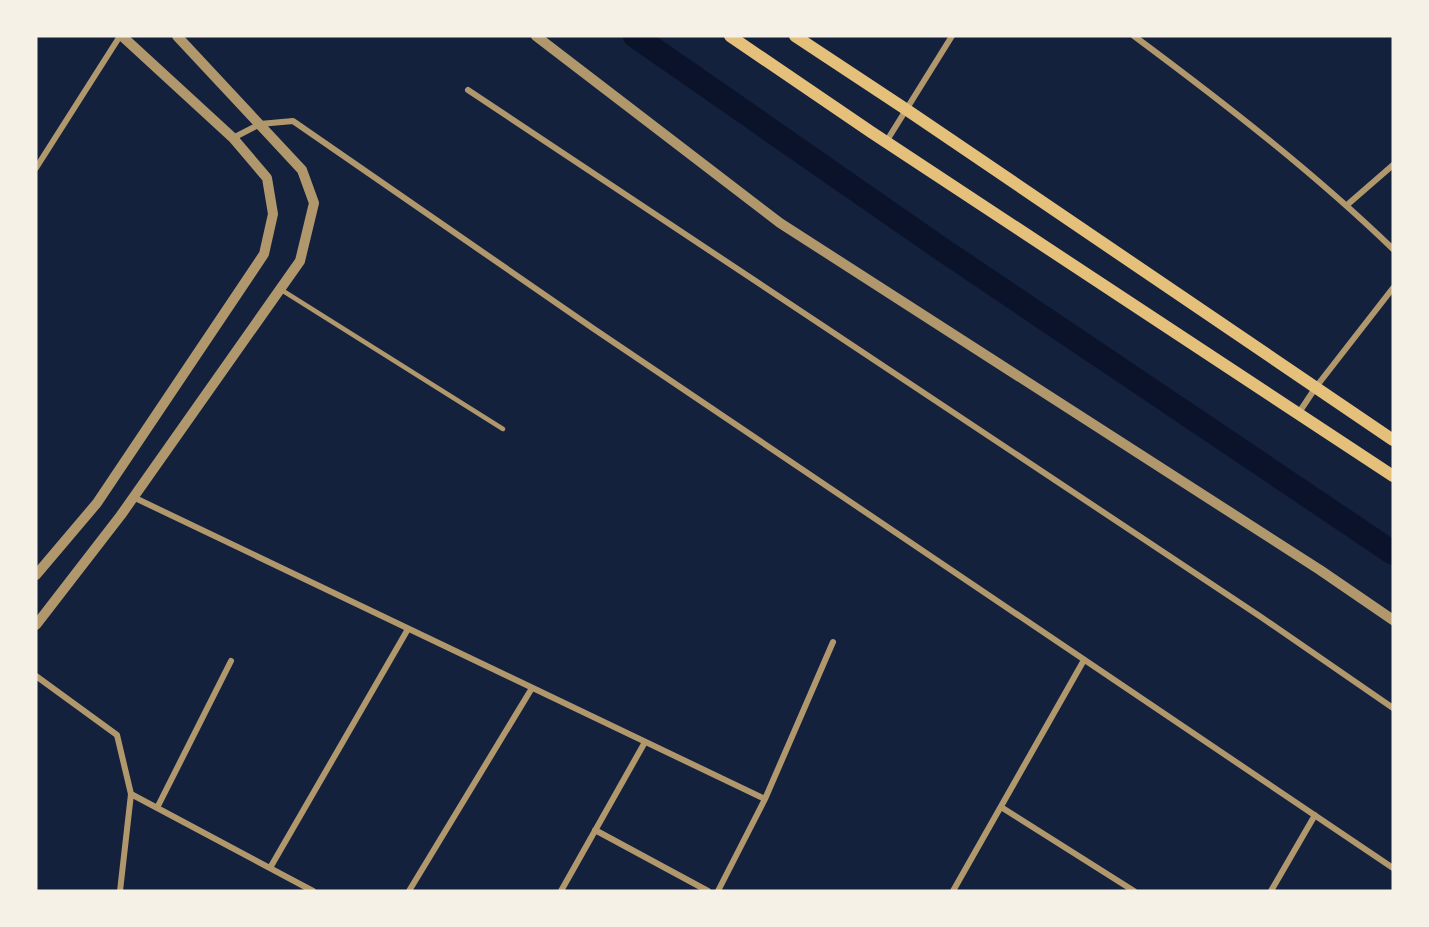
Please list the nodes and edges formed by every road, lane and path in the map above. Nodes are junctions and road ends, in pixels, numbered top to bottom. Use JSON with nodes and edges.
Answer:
{"nodes":[{"id":1,"x":121,"y":36,"type":"edge"},
{"id":2,"x":177,"y":36,"type":"edge"},
{"id":3,"x":536,"y":36,"type":"edge"},
{"id":4,"x":730,"y":36,"type":"edge"},
{"id":5,"x":795,"y":36,"type":"edge"},
{"id":6,"x":952,"y":36,"type":"edge"},
{"id":7,"x":1134,"y":36,"type":"edge"},
{"id":8,"x":468,"y":90,"type":"dead end"},
{"id":9,"x":907,"y":110,"type":"junction"},
{"id":10,"x":260,"y":124,"type":"junction"},
{"id":11,"x":233,"y":138,"type":"junction"},
{"id":12,"x":886,"y":142,"type":"junction"},
{"id":13,"x":1393,"y":165,"type":"edge"},
{"id":14,"x":36,"y":168,"type":"edge"},
{"id":15,"x":1387,"y":171,"type":"junction"},
{"id":16,"x":1393,"y":176,"type":"edge"},
{"id":17,"x":1347,"y":205,"type":"junction"},
{"id":18,"x":1393,"y":249,"type":"edge"},
{"id":19,"x":1393,"y":288,"type":"edge"},
{"id":20,"x":280,"y":289,"type":"junction"},
{"id":21,"x":1316,"y":387,"type":"junction"},
{"id":22,"x":1298,"y":414,"type":"junction"},
{"id":23,"x":503,"y":429,"type":"dead end"},
{"id":24,"x":1393,"y":440,"type":"edge"},
{"id":25,"x":1393,"y":476,"type":"edge"},
{"id":26,"x":133,"y":497,"type":"junction"},
{"id":27,"x":36,"y":575,"type":"edge"},
{"id":28,"x":1393,"y":620,"type":"edge"},
{"id":29,"x":36,"y":625,"type":"edge"},
{"id":30,"x":408,"y":629,"type":"junction"},
{"id":31,"x":833,"y":642,"type":"dead end"},
{"id":32,"x":1084,"y":660,"type":"junction"},
{"id":33,"x":231,"y":661,"type":"dead end"},
{"id":34,"x":36,"y":676,"type":"edge"},
{"id":35,"x":532,"y":688,"type":"junction"},
{"id":36,"x":1393,"y":708,"type":"edge"},
{"id":37,"x":645,"y":742,"type":"junction"},
{"id":38,"x":131,"y":794,"type":"junction"},
{"id":39,"x":765,"y":799,"type":"junction"},
{"id":40,"x":1001,"y":807,"type":"junction"},
{"id":41,"x":157,"y":808,"type":"junction"},
{"id":42,"x":1315,"y":815,"type":"junction"},
{"id":43,"x":595,"y":830,"type":"junction"},
{"id":44,"x":270,"y":868,"type":"junction"},
{"id":45,"x":1393,"y":868,"type":"edge"},
{"id":46,"x":120,"y":891,"type":"edge"},
{"id":47,"x":313,"y":891,"type":"edge"},
{"id":48,"x":409,"y":891,"type":"edge"},
{"id":49,"x":561,"y":891,"type":"edge"},
{"id":50,"x":708,"y":891,"type":"edge"},
{"id":51,"x":718,"y":891,"type":"edge"},
{"id":52,"x":953,"y":891,"type":"edge"},
{"id":53,"x":1134,"y":891,"type":"edge"},
{"id":54,"x":1271,"y":891,"type":"edge"}],
"edges":[{"from":1,"to":11,"type":"street"},
{"from":1,"to":14,"type":"street"},
{"from":2,"to":10,"type":"street"},
{"from":3,"to":28,"type":"street"},
{"from":4,"to":12,"type":"main road"},
{"from":5,"to":9,"type":"main road"},
{"from":6,"to":9,"type":"street"},
{"from":7,"to":17,"type":"street"},
{"from":8,"to":36,"type":"street"},
{"from":9,"to":12,"type":"street"},
{"from":9,"to":21,"type":"main road"},
{"from":10,"to":11,"type":"street"},
{"from":10,"to":20,"type":"street"},
{"from":10,"to":32,"type":"street"},
{"from":11,"to":27,"type":"street"},
{"from":12,"to":22,"type":"main road"},
{"from":13,"to":15,"type":"street"},
{"from":15,"to":16,"type":"street"},
{"from":15,"to":17,"type":"street"},
{"from":17,"to":18,"type":"street"},
{"from":19,"to":21,"type":"street"},
{"from":20,"to":23,"type":"lane"},
{"from":20,"to":26,"type":"street"},
{"from":21,"to":22,"type":"street"},
{"from":21,"to":24,"type":"main road"},
{"from":22,"to":25,"type":"main road"},
{"from":26,"to":29,"type":"street"},
{"from":26,"to":30,"type":"street"},
{"from":30,"to":35,"type":"street"},
{"from":30,"to":44,"type":"street"},
{"from":31,"to":39,"type":"street"},
{"from":32,"to":40,"type":"street"},
{"from":32,"to":42,"type":"street"},
{"from":33,"to":41,"type":"street"},
{"from":34,"to":38,"type":"street"},
{"from":35,"to":37,"type":"street"},
{"from":35,"to":48,"type":"street"},
{"from":37,"to":39,"type":"street"},
{"from":37,"to":43,"type":"street"},
{"from":38,"to":41,"type":"street"},
{"from":38,"to":46,"type":"street"},
{"from":39,"to":51,"type":"street"},
{"from":40,"to":52,"type":"street"},
{"from":40,"to":53,"type":"street"},
{"from":41,"to":44,"type":"street"},
{"from":42,"to":45,"type":"street"},
{"from":42,"to":54,"type":"street"},
{"from":43,"to":49,"type":"street"},
{"from":43,"to":50,"type":"street"},
{"from":44,"to":47,"type":"street"}]}
